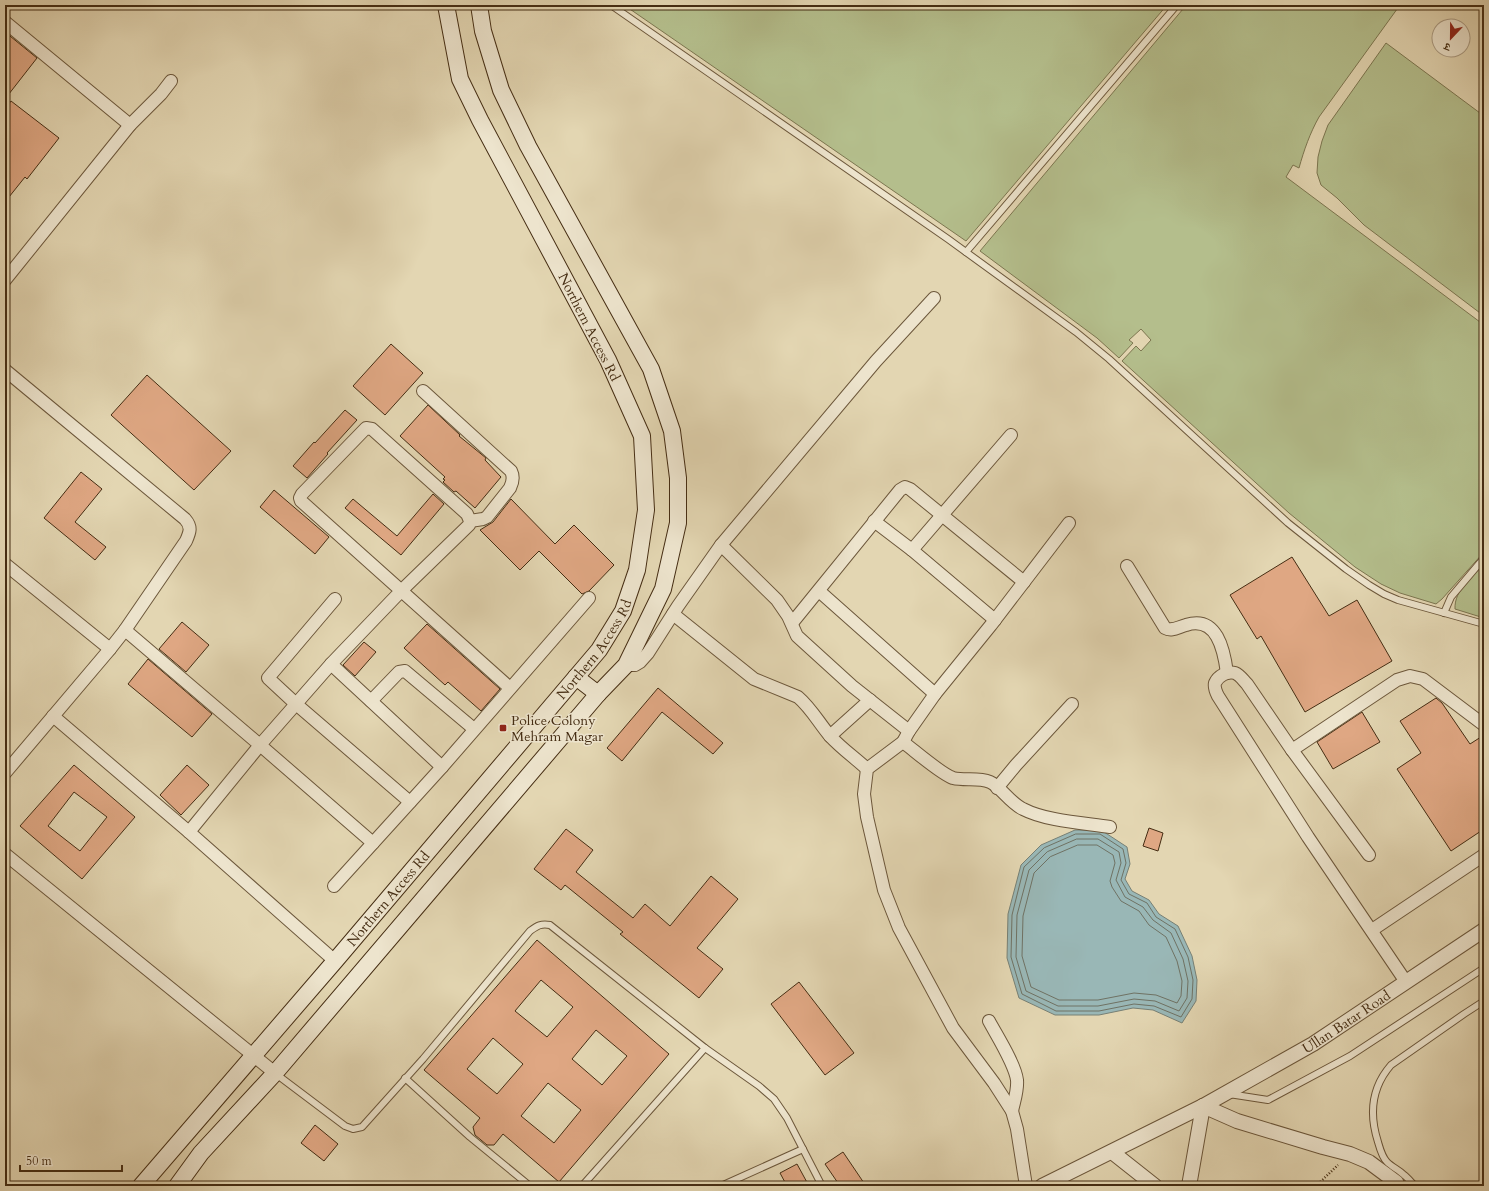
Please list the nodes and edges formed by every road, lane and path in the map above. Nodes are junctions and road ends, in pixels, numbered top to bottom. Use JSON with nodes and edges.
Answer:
{"nodes":[{"id":1,"x":446,"y":5,"type":"edge"},
{"id":2,"x":479,"y":5,"type":"edge"},
{"id":3,"x":611,"y":5,"type":"edge"},
{"id":4,"x":1176,"y":6,"type":"edge"},
{"id":5,"x":5,"y":22,"type":"edge"},
{"id":6,"x":171,"y":81,"type":"dead end"},
{"id":7,"x":130,"y":125,"type":"junction"},
{"id":8,"x":966,"y":252,"type":"junction"},
{"id":9,"x":5,"y":280,"type":"edge"},
{"id":10,"x":934,"y":298,"type":"dead end"},
{"id":11,"x":5,"y":370,"type":"edge"},
{"id":12,"x":423,"y":391,"type":"dead end"},
{"id":13,"x":1011,"y":435,"type":"dead end"},
{"id":14,"x":940,"y":515,"type":"junction"},
{"id":15,"x":470,"y":521,"type":"junction"},
{"id":16,"x":874,"y":522,"type":"junction"},
{"id":17,"x":1069,"y":523,"type":"dead end"},
{"id":18,"x":721,"y":546,"type":"junction"},
{"id":19,"x":912,"y":550,"type":"junction"},
{"id":20,"x":1484,"y":558,"type":"edge"},
{"id":21,"x":5,"y":564,"type":"edge"},
{"id":22,"x":1127,"y":566,"type":"dead end"},
{"id":23,"x":1024,"y":582,"type":"junction"},
{"id":24,"x":402,"y":590,"type":"junction"},
{"id":25,"x":818,"y":591,"type":"junction"},
{"id":26,"x":589,"y":598,"type":"dead end"},
{"id":27,"x":335,"y":600,"type":"dead end"},
{"id":28,"x":1444,"y":613,"type":"junction"},
{"id":29,"x":673,"y":614,"type":"junction"},
{"id":30,"x":995,"y":620,"type":"junction"},
{"id":31,"x":792,"y":623,"type":"junction"},
{"id":32,"x":1484,"y":624,"type":"edge"},
{"id":33,"x":125,"y":630,"type":"junction"},
{"id":34,"x":110,"y":649,"type":"junction"},
{"id":35,"x":331,"y":664,"type":"junction"},
{"id":36,"x":626,"y":666,"type":"junction"},
{"id":37,"x":1227,"y":673,"type":"junction"},
{"id":38,"x":576,"y":677,"type":"junction"},
{"id":39,"x":510,"y":688,"type":"junction"},
{"id":40,"x":598,"y":694,"type":"junction"},
{"id":41,"x":935,"y":694,"type":"junction"},
{"id":42,"x":870,"y":700,"type":"junction"},
{"id":43,"x":371,"y":701,"type":"junction"},
{"id":44,"x":296,"y":704,"type":"junction"},
{"id":45,"x":1072,"y":704,"type":"dead end"},
{"id":46,"x":54,"y":716,"type":"junction"},
{"id":47,"x":1484,"y":725,"type":"edge"},
{"id":48,"x":474,"y":729,"type":"junction"},
{"id":49,"x":909,"y":731,"type":"junction"},
{"id":50,"x":830,"y":736,"type":"junction"},
{"id":51,"x":904,"y":742,"type":"junction"},
{"id":52,"x":260,"y":745,"type":"junction"},
{"id":53,"x":1292,"y":750,"type":"junction"},
{"id":54,"x":442,"y":767,"type":"junction"},
{"id":55,"x":868,"y":769,"type":"junction"},
{"id":56,"x":5,"y":773,"type":"edge"},
{"id":57,"x":998,"y":788,"type":"junction"},
{"id":58,"x":410,"y":802,"type":"junction"},
{"id":59,"x":1110,"y":827,"type":"dead end"},
{"id":60,"x":189,"y":832,"type":"junction"},
{"id":61,"x":373,"y":843,"type":"junction"},
{"id":62,"x":5,"y":854,"type":"edge"},
{"id":63,"x":1368,"y":855,"type":"dead end"},
{"id":64,"x":1484,"y":855,"type":"edge"},
{"id":65,"x":334,"y":886,"type":"dead end"},
{"id":66,"x":1372,"y":930,"type":"junction"},
{"id":67,"x":1484,"y":930,"type":"edge"},
{"id":68,"x":335,"y":961,"type":"junction"},
{"id":69,"x":1484,"y":968,"type":"edge"},
{"id":70,"x":1406,"y":982,"type":"junction"},
{"id":71,"x":1484,"y":1001,"type":"edge"},
{"id":72,"x":989,"y":1021,"type":"dead end"},
{"id":73,"x":705,"y":1048,"type":"junction"},
{"id":74,"x":254,"y":1056,"type":"junction"},
{"id":75,"x":275,"y":1073,"type":"junction"},
{"id":76,"x":405,"y":1078,"type":"junction"},
{"id":77,"x":1225,"y":1094,"type":"junction"},
{"id":78,"x":1203,"y":1106,"type":"junction"},
{"id":79,"x":1012,"y":1111,"type":"junction"},
{"id":80,"x":803,"y":1149,"type":"junction"},
{"id":81,"x":1112,"y":1152,"type":"junction"},
{"id":82,"x":1350,"y":1154,"type":"junction"},
{"id":83,"x":141,"y":1186,"type":"edge"},
{"id":84,"x":177,"y":1186,"type":"edge"},
{"id":85,"x":530,"y":1186,"type":"edge"},
{"id":86,"x":582,"y":1186,"type":"edge"},
{"id":87,"x":721,"y":1186,"type":"edge"},
{"id":88,"x":822,"y":1186,"type":"edge"},
{"id":89,"x":1026,"y":1186,"type":"edge"},
{"id":90,"x":1042,"y":1186,"type":"edge"},
{"id":91,"x":1154,"y":1186,"type":"edge"},
{"id":92,"x":1189,"y":1186,"type":"edge"},
{"id":93,"x":1316,"y":1186,"type":"edge"},
{"id":94,"x":1398,"y":1186,"type":"edge"},
{"id":95,"x":1415,"y":1186,"type":"edge"}],
"edges":[{"from":1,"to":38,"type":"main road","name":"Northern Access Rd"},
{"from":2,"to":36,"type":"main road","name":"Northern Access Rd"},
{"from":3,"to":8,"type":"lane"},
{"from":4,"to":8,"type":"lane"},
{"from":5,"to":7,"type":"street"},
{"from":6,"to":7,"type":"street"},
{"from":7,"to":9,"type":"street"},
{"from":8,"to":28,"type":"lane"},
{"from":10,"to":18,"type":"street"},
{"from":11,"to":33,"type":"street"},
{"from":12,"to":15,"type":"street"},
{"from":13,"to":14,"type":"street"},
{"from":14,"to":16,"type":"street"},
{"from":14,"to":19,"type":"street"},
{"from":14,"to":23,"type":"street"},
{"from":15,"to":24,"type":"street"},
{"from":15,"to":24,"type":"street"},
{"from":16,"to":19,"type":"street"},
{"from":16,"to":25,"type":"street"},
{"from":17,"to":23,"type":"street"},
{"from":18,"to":29,"type":"street"},
{"from":18,"to":31,"type":"street"},
{"from":19,"to":30,"type":"street"},
{"from":20,"to":28,"type":"lane"},
{"from":21,"to":34,"type":"street"},
{"from":22,"to":37,"type":"street"},
{"from":23,"to":30,"type":"street"},
{"from":24,"to":35,"type":"street"},
{"from":24,"to":39,"type":"street"},
{"from":25,"to":31,"type":"street"},
{"from":25,"to":41,"type":"street"},
{"from":26,"to":39,"type":"street"},
{"from":27,"to":44,"type":"street"},
{"from":28,"to":32,"type":"lane"},
{"from":29,"to":36,"type":"street"},
{"from":29,"to":50,"type":"street"},
{"from":30,"to":41,"type":"street"},
{"from":31,"to":42,"type":"street"},
{"from":33,"to":34,"type":"street"},
{"from":33,"to":52,"type":"street"},
{"from":34,"to":46,"type":"street"},
{"from":35,"to":43,"type":"street"},
{"from":35,"to":44,"type":"street"},
{"from":36,"to":40,"type":"main road","name":"Northern Access Rd"},
{"from":37,"to":53,"type":"street"},
{"from":37,"to":66,"type":"street"},
{"from":38,"to":40,"type":"main road"},
{"from":38,"to":68,"type":"main road","name":"Northern Access Rd"},
{"from":39,"to":48,"type":"street"},
{"from":40,"to":75,"type":"main road","name":"Northern Access Rd"},
{"from":41,"to":49,"type":"street"},
{"from":42,"to":49,"type":"street"},
{"from":42,"to":50,"type":"street"},
{"from":43,"to":48,"type":"street"},
{"from":43,"to":54,"type":"street"},
{"from":44,"to":52,"type":"street"},
{"from":44,"to":58,"type":"street"},
{"from":45,"to":57,"type":"street"},
{"from":46,"to":56,"type":"street"},
{"from":46,"to":60,"type":"street"},
{"from":47,"to":53,"type":"street"},
{"from":48,"to":54,"type":"street"},
{"from":49,"to":51,"type":"street"},
{"from":50,"to":55,"type":"street"},
{"from":51,"to":55,"type":"street"},
{"from":51,"to":57,"type":"street"},
{"from":52,"to":60,"type":"street"},
{"from":52,"to":61,"type":"street"},
{"from":53,"to":63,"type":"street"},
{"from":54,"to":58,"type":"street"},
{"from":55,"to":79,"type":"street"},
{"from":57,"to":59,"type":"street"},
{"from":58,"to":61,"type":"street"},
{"from":60,"to":68,"type":"street"},
{"from":61,"to":65,"type":"street"},
{"from":62,"to":74,"type":"street"},
{"from":64,"to":66,"type":"street"},
{"from":66,"to":70,"type":"street"},
{"from":67,"to":70,"type":"street","name":"Ullan Batar Road"},
{"from":68,"to":74,"type":"main road","name":"Northern Access Rd"},
{"from":69,"to":77,"type":"lane"},
{"from":70,"to":77,"type":"street","name":"Ullan Batar Road"},
{"from":71,"to":95,"type":"lane"},
{"from":72,"to":79,"type":"street"},
{"from":73,"to":76,"type":"lane"},
{"from":73,"to":80,"type":"lane"},
{"from":73,"to":86,"type":"lane"},
{"from":74,"to":75,"type":"street"},
{"from":74,"to":83,"type":"main road","name":"Northern Access Rd"},
{"from":75,"to":76,"type":"lane"},
{"from":75,"to":84,"type":"main road","name":"Northern Access Rd"},
{"from":76,"to":85,"type":"lane"},
{"from":77,"to":78,"type":"street","name":"Ullan Batar Road"},
{"from":78,"to":81,"type":"street","name":"Ullan Batar Road"},
{"from":78,"to":82,"type":"street"},
{"from":78,"to":92,"type":"street"},
{"from":79,"to":89,"type":"street"},
{"from":80,"to":87,"type":"lane"},
{"from":80,"to":88,"type":"lane"},
{"from":81,"to":90,"type":"street","name":"Ullan Batar Road"},
{"from":81,"to":91,"type":"street"},
{"from":82,"to":93,"type":"path"},
{"from":82,"to":94,"type":"street"}]}
